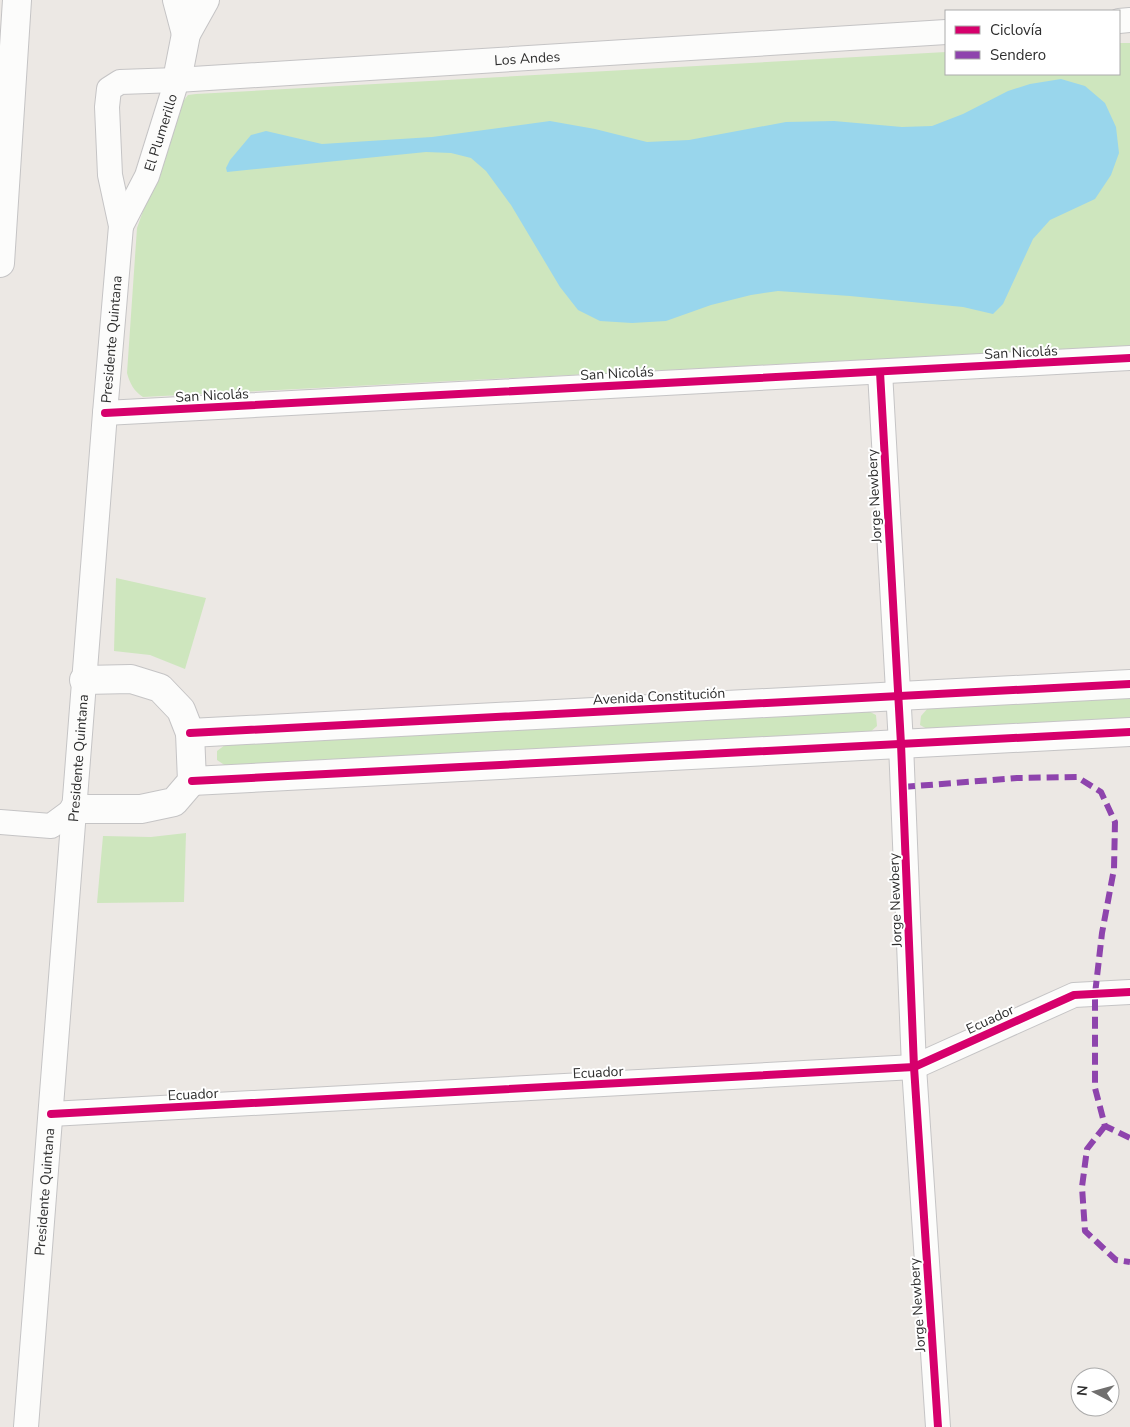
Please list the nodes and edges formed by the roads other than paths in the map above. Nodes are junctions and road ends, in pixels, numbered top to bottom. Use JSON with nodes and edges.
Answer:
{"nodes":[{"id":1,"x":17,"y":0,"type":"edge"},
{"id":2,"x":177,"y":0,"type":"edge"},
{"id":3,"x":206,"y":0,"type":"edge"},
{"id":4,"x":945,"y":32,"type":"edge"},
{"id":5,"x":186,"y":34,"type":"junction"},
{"id":6,"x":176,"y":80,"type":"junction"},
{"id":7,"x":109,"y":89,"type":"joint"},
{"id":8,"x":121,"y":226,"type":"junction"},
{"id":9,"x":0,"y":263,"type":"edge"},
{"id":10,"x":1130,"y":358,"type":"edge"},
{"id":11,"x":880,"y":372,"type":"junction"},
{"id":12,"x":105,"y":413,"type":"junction"},
{"id":13,"x":84,"y":680,"type":"junction"},
{"id":14,"x":1130,"y":684,"type":"edge"},
{"id":15,"x":899,"y":696,"type":"junction"},
{"id":16,"x":1130,"y":732,"type":"edge"},
{"id":17,"x":190,"y":733,"type":"junction"},
{"id":18,"x":901,"y":744,"type":"junction"},
{"id":19,"x":192,"y":781,"type":"junction"},
{"id":20,"x":74,"y":809,"type":"junction"},
{"id":21,"x":0,"y":822,"type":"edge"},
{"id":22,"x":1130,"y":992,"type":"edge"},
{"id":23,"x":914,"y":1067,"type":"junction"},
{"id":24,"x":51,"y":1114,"type":"junction"},
{"id":25,"x":26,"y":1427,"type":"edge"},
{"id":26,"x":938,"y":1427,"type":"edge"}],
"edges":[{"from":1,"to":9,"type":"street"},
{"from":2,"to":5,"type":"street","name":"El Plumerillo"},
{"from":3,"to":5,"type":"street","name":"El Plumerillo"},
{"from":4,"to":6,"type":"street","name":"Los Andes"},
{"from":5,"to":6,"type":"street","name":"El Plumerillo"},
{"from":6,"to":7,"type":"street","name":"Los Andes"},
{"from":6,"to":8,"type":"street","name":"El Plumerillo"},
{"from":7,"to":8,"type":"street","name":"Presidente Quintana"},
{"from":8,"to":12,"type":"street","name":"Presidente Quintana"},
{"from":10,"to":11,"type":"street","name":"San Nicolás"},
{"from":11,"to":12,"type":"street","name":"San Nicolás"},
{"from":11,"to":15,"type":"street","name":"Jorge Newbery"},
{"from":12,"to":13,"type":"street","name":"Presidente Quintana"},
{"from":13,"to":17,"type":"street"},
{"from":13,"to":20,"type":"street","name":"Presidente Quintana"},
{"from":14,"to":15,"type":"street","name":"Avenida Constitución"},
{"from":15,"to":17,"type":"street","name":"Avenida Constitución"},
{"from":15,"to":18,"type":"street","name":"Jorge Newbery"},
{"from":16,"to":18,"type":"street"},
{"from":17,"to":19,"type":"street"},
{"from":18,"to":19,"type":"street"},
{"from":18,"to":23,"type":"street","name":"Jorge Newbery"},
{"from":19,"to":20,"type":"street"},
{"from":20,"to":21,"type":"street"},
{"from":20,"to":24,"type":"street","name":"Presidente Quintana"},
{"from":22,"to":23,"type":"street","name":"Ecuador"},
{"from":23,"to":24,"type":"street","name":"Ecuador"},
{"from":23,"to":26,"type":"street","name":"Jorge Newbery"},
{"from":24,"to":25,"type":"street","name":"Presidente Quintana"}]}
